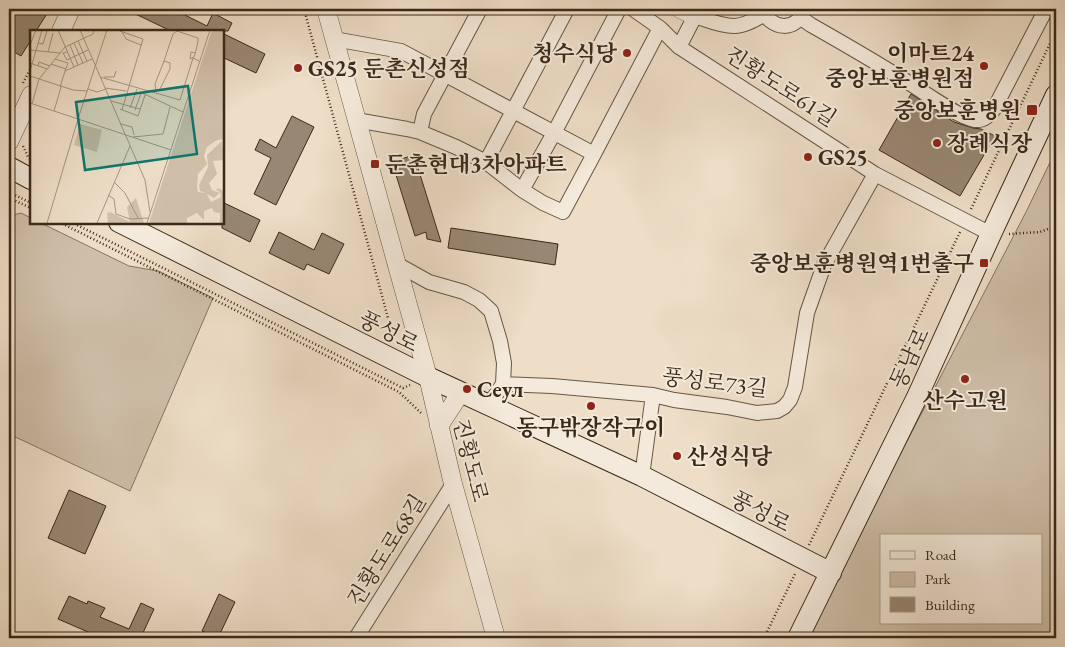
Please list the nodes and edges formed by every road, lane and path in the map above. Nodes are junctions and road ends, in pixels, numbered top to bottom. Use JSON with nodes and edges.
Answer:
{"nodes":[{"id":1,"x":72,"y":9,"type":"edge"},
{"id":2,"x":304,"y":9,"type":"edge"},
{"id":3,"x":326,"y":9,"type":"edge"},
{"id":4,"x":480,"y":9,"type":"edge"},
{"id":5,"x":567,"y":9,"type":"edge"},
{"id":6,"x":619,"y":9,"type":"edge"},
{"id":7,"x":633,"y":9,"type":"edge"},
{"id":8,"x":1046,"y":9,"type":"edge"},
{"id":9,"x":687,"y":12,"type":"edge"},
{"id":10,"x":764,"y":12,"type":"edge"},
{"id":11,"x":802,"y":13,"type":"edge"},
{"id":12,"x":660,"y":28,"type":"junction"},
{"id":13,"x":62,"y":30,"type":"edge"},
{"id":14,"x":1056,"y":30,"type":"edge"},
{"id":15,"x":334,"y":39,"type":"junction"},
{"id":16,"x":679,"y":47,"type":"junction"},
{"id":17,"x":445,"y":75,"type":"junction"},
{"id":18,"x":1056,"y":95,"type":"edge"},
{"id":19,"x":30,"y":96,"type":"edge"},
{"id":20,"x":513,"y":111,"type":"junction"},
{"id":21,"x":356,"y":120,"type":"junction"},
{"id":22,"x":420,"y":132,"type":"junction"},
{"id":23,"x":554,"y":133,"type":"junction"},
{"id":24,"x":9,"y":142,"type":"edge"},
{"id":25,"x":594,"y":154,"type":"junction"},
{"id":26,"x":486,"y":162,"type":"junction"},
{"id":27,"x":9,"y":167,"type":"edge"},
{"id":28,"x":875,"y":174,"type":"junction"},
{"id":29,"x":30,"y":178,"type":"edge"},
{"id":30,"x":522,"y":190,"type":"junction"},
{"id":31,"x":9,"y":192,"type":"edge"},
{"id":32,"x":9,"y":198,"type":"edge"},
{"id":33,"x":30,"y":202,"type":"edge"},
{"id":34,"x":30,"y":208,"type":"edge"},
{"id":35,"x":965,"y":221,"type":"junction"},
{"id":36,"x":64,"y":224,"type":"edge"},
{"id":37,"x":75,"y":224,"type":"edge"},
{"id":38,"x":123,"y":224,"type":"edge"},
{"id":39,"x":1056,"y":226,"type":"edge"},
{"id":40,"x":991,"y":234,"type":"junction"},
{"id":41,"x":396,"y":263,"type":"junction"},
{"id":42,"x":391,"y":329,"type":"dead end"},
{"id":43,"x":428,"y":377,"type":"junction"},
{"id":44,"x":503,"y":384,"type":"junction"},
{"id":45,"x":461,"y":392,"type":"junction"},
{"id":46,"x":654,"y":395,"type":"junction"},
{"id":47,"x":489,"y":405,"type":"junction"},
{"id":48,"x":431,"y":424,"type":"junction"},
{"id":49,"x":642,"y":476,"type":"junction"},
{"id":50,"x":453,"y":484,"type":"junction"},
{"id":51,"x":802,"y":559,"type":"junction"},
{"id":52,"x":831,"y":573,"type":"junction"},
{"id":53,"x":356,"y":638,"type":"edge"},
{"id":54,"x":496,"y":638,"type":"edge"},
{"id":55,"x":764,"y":638,"type":"edge"},
{"id":56,"x":798,"y":638,"type":"edge"}],
"edges":[{"from":1,"to":13,"type":"street"},
{"from":2,"to":42,"type":"path"},
{"from":3,"to":15,"type":"street","name":"진황도로"},
{"from":4,"to":17,"type":"street"},
{"from":5,"to":20,"type":"street"},
{"from":6,"to":23,"type":"street"},
{"from":7,"to":12,"type":"street","name":"진황도로61길"},
{"from":8,"to":11,"type":"street"},
{"from":9,"to":10,"type":"street"},
{"from":9,"to":16,"type":"street"},
{"from":10,"to":11,"type":"street"},
{"from":12,"to":16,"type":"street","name":"진황도로61길"},
{"from":12,"to":25,"type":"street"},
{"from":14,"to":35,"type":"path"},
{"from":15,"to":17,"type":"street"},
{"from":15,"to":21,"type":"street","name":"진황도로"},
{"from":16,"to":28,"type":"street","name":"진황도로61길"},
{"from":17,"to":20,"type":"street"},
{"from":17,"to":22,"type":"street"},
{"from":18,"to":40,"type":"main road","name":"동남로"},
{"from":19,"to":24,"type":"street"},
{"from":20,"to":23,"type":"street"},
{"from":20,"to":26,"type":"street"},
{"from":21,"to":22,"type":"street"},
{"from":21,"to":41,"type":"street","name":"진황도로"},
{"from":22,"to":26,"type":"street"},
{"from":23,"to":25,"type":"street"},
{"from":23,"to":30,"type":"street"},
{"from":25,"to":30,"type":"street"},
{"from":26,"to":30,"type":"street"},
{"from":27,"to":29,"type":"main road"},
{"from":28,"to":35,"type":"street","name":"진황도로61길"},
{"from":28,"to":46,"type":"street","name":"풍성로73길"},
{"from":31,"to":33,"type":"path"},
{"from":32,"to":34,"type":"path"},
{"from":35,"to":40,"type":"street","name":"진황도로61길"},
{"from":35,"to":51,"type":"path"},
{"from":36,"to":48,"type":"path"},
{"from":37,"to":43,"type":"path"},
{"from":38,"to":43,"type":"main road","name":"풍성로"},
{"from":39,"to":40,"type":"path"},
{"from":40,"to":52,"type":"main road","name":"동남로"},
{"from":41,"to":43,"type":"street","name":"진황도로"},
{"from":41,"to":44,"type":"street"},
{"from":43,"to":45,"type":"main road","name":"풍성로"},
{"from":43,"to":48,"type":"street","name":"진황도로"},
{"from":44,"to":46,"type":"street","name":"풍성로73길"},
{"from":44,"to":47,"type":"street"},
{"from":45,"to":47,"type":"main road","name":"풍성로"},
{"from":45,"to":48,"type":"street"},
{"from":46,"to":49,"type":"street"},
{"from":47,"to":49,"type":"main road","name":"풍성로"},
{"from":48,"to":50,"type":"street","name":"진황도로"},
{"from":49,"to":51,"type":"main road","name":"풍성로"},
{"from":50,"to":53,"type":"street","name":"진황도로68길"},
{"from":50,"to":54,"type":"street","name":"진황도로"},
{"from":51,"to":52,"type":"main road","name":"풍성로"},
{"from":51,"to":55,"type":"path"},
{"from":52,"to":56,"type":"main road","name":"동남로"}]}
